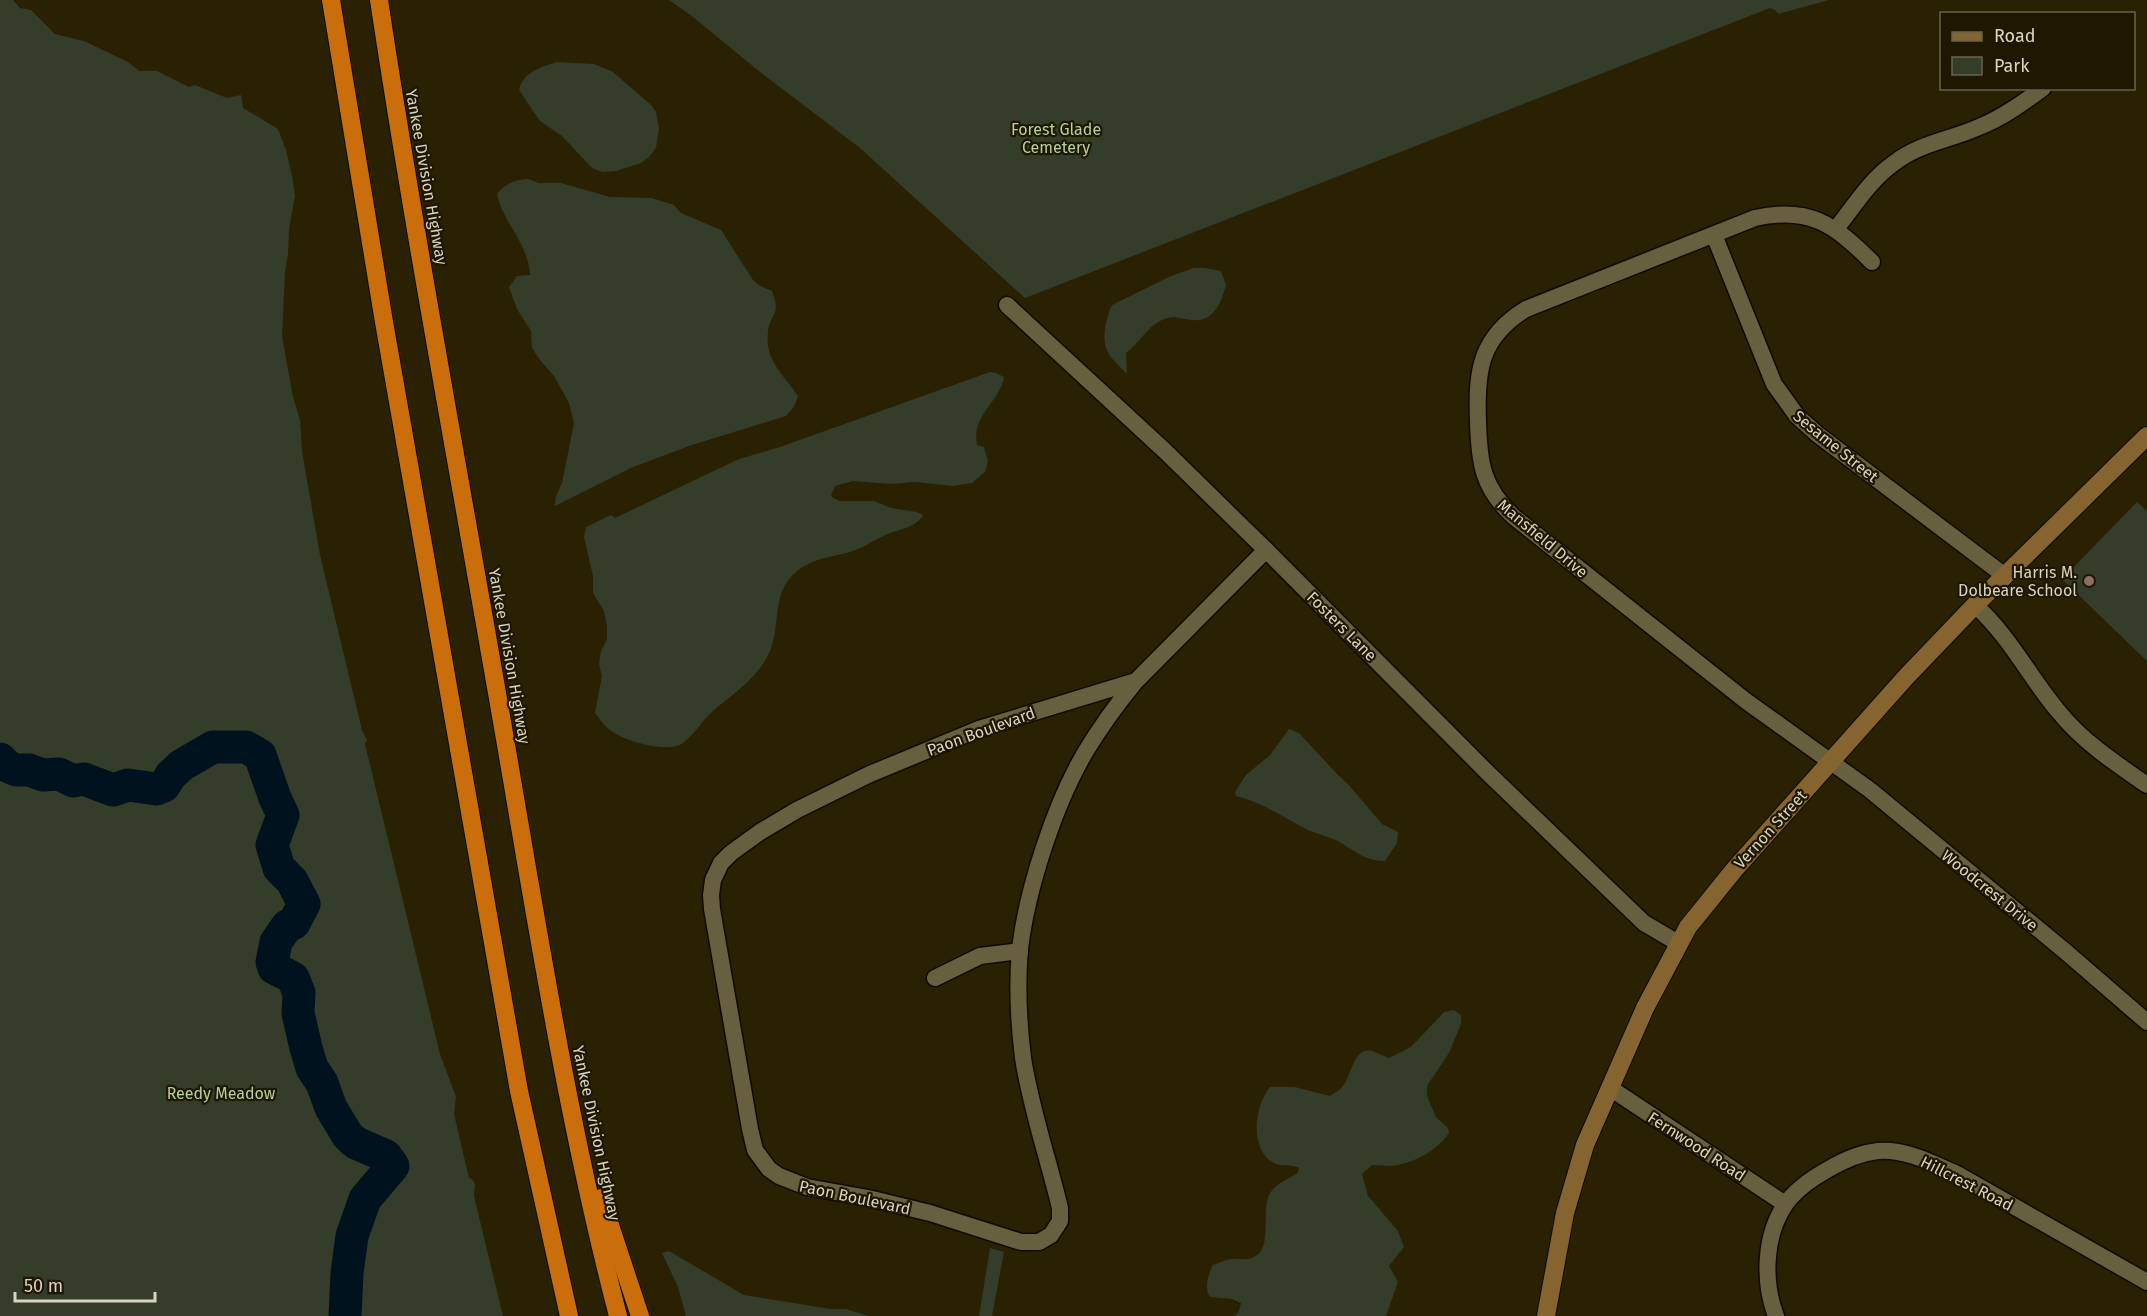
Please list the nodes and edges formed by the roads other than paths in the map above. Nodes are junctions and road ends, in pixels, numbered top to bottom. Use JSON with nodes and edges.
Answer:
{"nodes":[{"id":1,"x":331,"y":0,"type":"edge"},
{"id":2,"x":379,"y":0,"type":"edge"},
{"id":3,"x":2040,"y":90,"type":"edge"},
{"id":4,"x":1836,"y":229,"type":"junction"},
{"id":5,"x":1714,"y":235,"type":"junction"},
{"id":6,"x":1872,"y":262,"type":"dead end"},
{"id":7,"x":1007,"y":305,"type":"dead end"},
{"id":8,"x":2147,"y":436,"type":"edge"},
{"id":9,"x":1266,"y":550,"type":"junction"},
{"id":10,"x":2005,"y":576,"type":"junction"},
{"id":11,"x":1975,"y":605,"type":"junction"},
{"id":12,"x":1136,"y":681,"type":"junction"},
{"id":13,"x":1831,"y":760,"type":"junction"},
{"id":14,"x":2147,"y":785,"type":"edge"},
{"id":15,"x":1678,"y":944,"type":"junction"},
{"id":16,"x":1020,"y":951,"type":"junction"},
{"id":17,"x":935,"y":978,"type":"dead end"},
{"id":18,"x":2147,"y":1022,"type":"edge"},
{"id":19,"x":1610,"y":1088,"type":"junction"},
{"id":20,"x":568,"y":1101,"type":"junction"},
{"id":21,"x":1785,"y":1204,"type":"junction"},
{"id":22,"x":2147,"y":1282,"type":"edge"},
{"id":23,"x":568,"y":1316,"type":"edge"},
{"id":24,"x":618,"y":1316,"type":"edge"},
{"id":25,"x":640,"y":1316,"type":"edge"},
{"id":26,"x":1546,"y":1316,"type":"edge"},
{"id":27,"x":1776,"y":1316,"type":"edge"}],
"edges":[{"from":1,"to":23,"type":"highway"},
{"from":2,"to":20,"type":"highway","name":"Yankee Division Highway"},
{"from":3,"to":4,"type":"street"},
{"from":4,"to":5,"type":"street","name":"Mansfield Drive"},
{"from":4,"to":6,"type":"street","name":"Mansfield Drive"},
{"from":5,"to":10,"type":"street","name":"Sesame Street"},
{"from":5,"to":13,"type":"street","name":"Mansfield Drive"},
{"from":7,"to":9,"type":"street","name":"Fosters Lane"},
{"from":8,"to":10,"type":"main road","name":"Vernon Street"},
{"from":9,"to":12,"type":"street","name":"Paon Boulevard"},
{"from":9,"to":15,"type":"street","name":"Fosters Lane"},
{"from":10,"to":11,"type":"main road","name":"Vernon Street"},
{"from":11,"to":13,"type":"main road","name":"Vernon Street"},
{"from":11,"to":14,"type":"street"},
{"from":12,"to":16,"type":"street","name":"Paon Boulevard"},
{"from":12,"to":16,"type":"street","name":"Paon Boulevard"},
{"from":13,"to":15,"type":"main road","name":"Vernon Street"},
{"from":13,"to":18,"type":"street","name":"Woodcrest Drive"},
{"from":15,"to":19,"type":"main road","name":"Vernon Street"},
{"from":16,"to":17,"type":"street"},
{"from":19,"to":21,"type":"street","name":"Fernwood Road"},
{"from":19,"to":26,"type":"main road","name":"Vernon Street"},
{"from":20,"to":24,"type":"highway","name":"Yankee Division Highway"},
{"from":20,"to":25,"type":"highway"},
{"from":21,"to":22,"type":"street","name":"Hillcrest Road"},
{"from":21,"to":27,"type":"street"}]}
